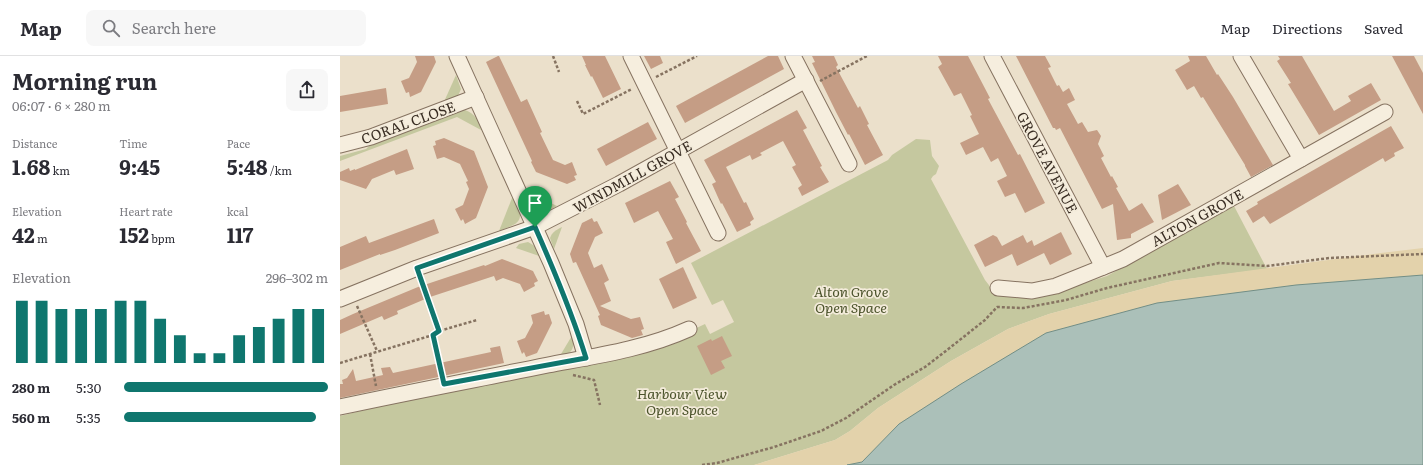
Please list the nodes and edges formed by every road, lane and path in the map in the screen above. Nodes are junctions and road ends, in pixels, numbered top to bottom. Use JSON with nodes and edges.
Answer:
{"nodes":[{"id":1,"x":457,"y":56,"type":"edge"},
{"id":2,"x":553,"y":56,"type":"edge"},
{"id":3,"x":631,"y":56,"type":"edge"},
{"id":4,"x":697,"y":56,"type":"edge"},
{"id":5,"x":793,"y":56,"type":"edge"},
{"id":6,"x":867,"y":56,"type":"edge"},
{"id":7,"x":992,"y":56,"type":"edge"},
{"id":8,"x":1241,"y":56,"type":"edge"},
{"id":9,"x":559,"y":72,"type":"dead end"},
{"id":10,"x":645,"y":83,"type":"junction"},
{"id":11,"x":808,"y":84,"type":"junction"},
{"id":12,"x":476,"y":97,"type":"junction"},
{"id":13,"x":577,"y":101,"type":"dead end"},
{"id":14,"x":1385,"y":112,"type":"dead end"},
{"id":15,"x":340,"y":145,"type":"edge"},
{"id":16,"x":678,"y":150,"type":"junction"},
{"id":17,"x":1302,"y":159,"type":"junction"},
{"id":18,"x":849,"y":164,"type":"dead end"},
{"id":19,"x":535,"y":227,"type":"junction"},
{"id":20,"x":718,"y":233,"type":"dead end"},
{"id":21,"x":1423,"y":254,"type":"edge"},
{"id":22,"x":1103,"y":267,"type":"junction"},
{"id":23,"x":417,"y":268,"type":"junction"},
{"id":24,"x":998,"y":288,"type":"dead end"},
{"id":25,"x":346,"y":297,"type":"edge"},
{"id":26,"x":477,"y":320,"type":"dead end"},
{"id":27,"x":689,"y":329,"type":"dead end"},
{"id":28,"x":439,"y":331,"type":"junction"},
{"id":29,"x":433,"y":335,"type":"junction"},
{"id":30,"x":377,"y":351,"type":"junction"},
{"id":31,"x":370,"y":354,"type":"junction"},
{"id":32,"x":586,"y":358,"type":"junction"},
{"id":33,"x":340,"y":363,"type":"edge"},
{"id":34,"x":566,"y":374,"type":"dead end"},
{"id":35,"x":444,"y":384,"type":"junction"},
{"id":36,"x":379,"y":398,"type":"junction"},
{"id":37,"x":600,"y":405,"type":"dead end"},
{"id":38,"x":340,"y":408,"type":"edge"},
{"id":39,"x":702,"y":465,"type":"edge"}],
"edges":[{"from":1,"to":12,"type":"street"},
{"from":2,"to":9,"type":"path"},
{"from":3,"to":10,"type":"street"},
{"from":4,"to":10,"type":"path"},
{"from":5,"to":11,"type":"street"},
{"from":6,"to":11,"type":"path"},
{"from":7,"to":22,"type":"street","name":"GROVE AVENUE"},
{"from":8,"to":17,"type":"street"},
{"from":10,"to":13,"type":"path"},
{"from":10,"to":16,"type":"street"},
{"from":11,"to":16,"type":"street","name":"WINDMILL GROVE"},
{"from":11,"to":18,"type":"street"},
{"from":12,"to":15,"type":"street","name":"CORAL CLOSE"},
{"from":12,"to":19,"type":"street"},
{"from":14,"to":17,"type":"street","name":"ALTON GROVE"},
{"from":16,"to":19,"type":"street","name":"WINDMILL GROVE"},
{"from":16,"to":20,"type":"street"},
{"from":17,"to":22,"type":"street","name":"ALTON GROVE"},
{"from":19,"to":23,"type":"street","name":"WINDMILL GROVE"},
{"from":19,"to":32,"type":"street"},
{"from":21,"to":39,"type":"path"},
{"from":22,"to":24,"type":"street","name":"ALTON GROVE"},
{"from":23,"to":25,"type":"street","name":"WINDMILL GROVE"},
{"from":23,"to":28,"type":"path"},
{"from":25,"to":30,"type":"path"},
{"from":26,"to":28,"type":"path"},
{"from":27,"to":32,"type":"street"},
{"from":28,"to":29,"type":"path"},
{"from":29,"to":30,"type":"path"},
{"from":29,"to":35,"type":"path"},
{"from":30,"to":31,"type":"path"},
{"from":31,"to":33,"type":"path"},
{"from":31,"to":36,"type":"path"},
{"from":32,"to":35,"type":"street"},
{"from":34,"to":37,"type":"path"},
{"from":35,"to":36,"type":"street"},
{"from":36,"to":38,"type":"street"}]}
